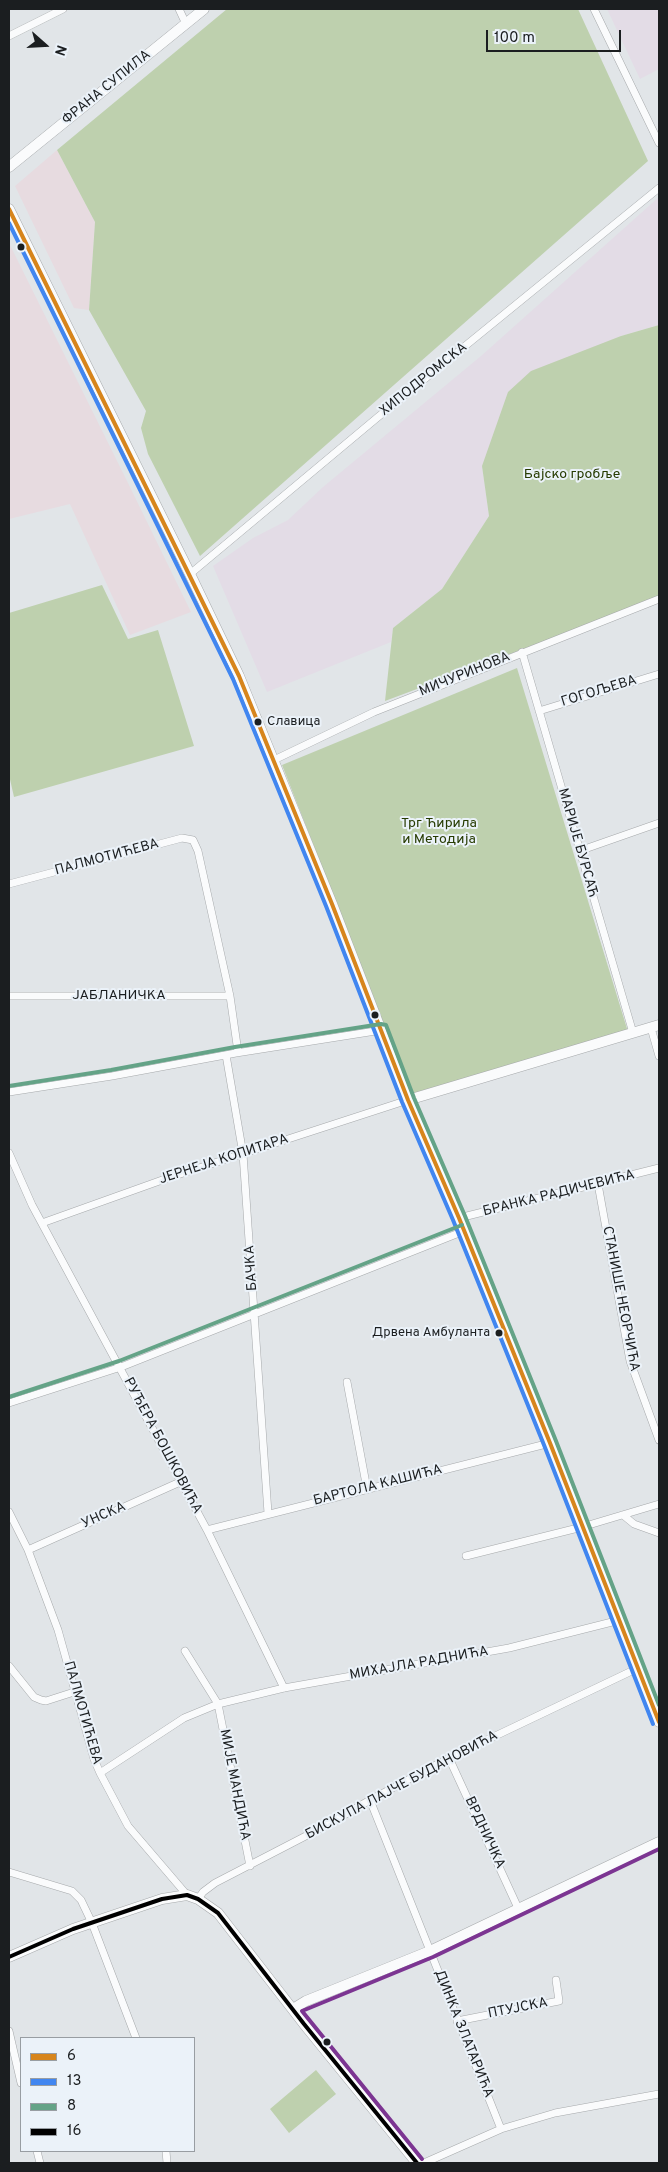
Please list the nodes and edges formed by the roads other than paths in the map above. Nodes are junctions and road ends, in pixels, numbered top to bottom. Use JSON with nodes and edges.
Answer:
{"nodes":[{"id":1,"x":63,"y":9,"type":"edge"},
{"id":2,"x":179,"y":9,"type":"edge"},
{"id":3,"x":204,"y":9,"type":"edge"},
{"id":4,"x":594,"y":9,"type":"edge"},
{"id":5,"x":186,"y":24,"type":"junction"},
{"id":6,"x":9,"y":36,"type":"edge"},
{"id":7,"x":659,"y":143,"type":"edge"},
{"id":8,"x":9,"y":167,"type":"edge"},
{"id":9,"x":659,"y":188,"type":"edge"},
{"id":10,"x":9,"y":209,"type":"edge"},
{"id":11,"x":190,"y":574,"type":"junction"},
{"id":12,"x":659,"y":598,"type":"edge"},
{"id":13,"x":522,"y":652,"type":"junction"},
{"id":14,"x":659,"y":674,"type":"edge"},
{"id":15,"x":538,"y":711,"type":"junction"},
{"id":16,"x":274,"y":760,"type":"junction"},
{"id":17,"x":659,"y":823,"type":"edge"},
{"id":18,"x":580,"y":851,"type":"junction"},
{"id":19,"x":9,"y":884,"type":"edge"},
{"id":20,"x":9,"y":996,"type":"edge"},
{"id":21,"x":230,"y":996,"type":"junction"},
{"id":22,"x":655,"y":1026,"type":"edge"},
{"id":23,"x":382,"y":1030,"type":"junction"},
{"id":24,"x":633,"y":1033,"type":"junction"},
{"id":25,"x":238,"y":1052,"type":"junction"},
{"id":26,"x":226,"y":1054,"type":"junction"},
{"id":27,"x":659,"y":1056,"type":"edge"},
{"id":28,"x":9,"y":1092,"type":"edge"},
{"id":29,"x":408,"y":1100,"type":"junction"},
{"id":30,"x":9,"y":1154,"type":"edge"},
{"id":31,"x":243,"y":1154,"type":"junction"},
{"id":32,"x":659,"y":1168,"type":"edge"},
{"id":33,"x":598,"y":1184,"type":"junction"},
{"id":34,"x":459,"y":1218,"type":"junction"},
{"id":35,"x":42,"y":1223,"type":"junction"},
{"id":36,"x":464,"y":1232,"type":"junction"},
{"id":37,"x":255,"y":1314,"type":"junction"},
{"id":38,"x":121,"y":1367,"type":"junction"},
{"id":39,"x":347,"y":1382,"type":"dead end"},
{"id":40,"x":9,"y":1403,"type":"edge"},
{"id":41,"x":659,"y":1440,"type":"edge"},
{"id":42,"x":550,"y":1443,"type":"junction"},
{"id":43,"x":180,"y":1482,"type":"junction"},
{"id":44,"x":367,"y":1489,"type":"junction"},
{"id":45,"x":659,"y":1504,"type":"edge"},
{"id":46,"x":9,"y":1512,"type":"edge"},
{"id":47,"x":268,"y":1513,"type":"junction"},
{"id":48,"x":623,"y":1515,"type":"junction"},
{"id":49,"x":582,"y":1527,"type":"junction"},
{"id":50,"x":207,"y":1530,"type":"junction"},
{"id":51,"x":659,"y":1533,"type":"edge"},
{"id":52,"x":28,"y":1550,"type":"junction"},
{"id":53,"x":466,"y":1556,"type":"dead end"},
{"id":54,"x":620,"y":1620,"type":"junction"},
{"id":55,"x":185,"y":1651,"type":"dead end"},
{"id":56,"x":9,"y":1666,"type":"edge"},
{"id":57,"x":638,"y":1668,"type":"junction"},
{"id":58,"x":284,"y":1688,"type":"junction"},
{"id":59,"x":74,"y":1692,"type":"junction"},
{"id":60,"x":218,"y":1704,"type":"junction"},
{"id":61,"x":659,"y":1722,"type":"edge"},
{"id":62,"x":449,"y":1758,"type":"junction"},
{"id":63,"x":100,"y":1773,"type":"junction"},
{"id":64,"x":370,"y":1800,"type":"junction"},
{"id":65,"x":659,"y":1842,"type":"edge"},
{"id":66,"x":250,"y":1866,"type":"junction"},
{"id":67,"x":9,"y":1872,"type":"edge"},
{"id":68,"x":187,"y":1895,"type":"junction"},
{"id":69,"x":198,"y":1899,"type":"junction"},
{"id":70,"x":518,"y":1908,"type":"junction"},
{"id":71,"x":92,"y":1922,"type":"junction"},
{"id":72,"x":430,"y":1952,"type":"junction"},
{"id":73,"x":9,"y":1957,"type":"edge"},
{"id":74,"x":556,"y":1980,"type":"dead end"},
{"id":75,"x":293,"y":2008,"type":"junction"},
{"id":76,"x":457,"y":2021,"type":"junction"},
{"id":77,"x":9,"y":2031,"type":"edge"},
{"id":78,"x":136,"y":2037,"type":"edge"},
{"id":79,"x":20,"y":2079,"type":"edge"},
{"id":80,"x":659,"y":2094,"type":"edge"},
{"id":81,"x":501,"y":2128,"type":"junction"},
{"id":82,"x":416,"y":2163,"type":"edge"},
{"id":83,"x":424,"y":2163,"type":"edge"}],
"edges":[{"from":1,"to":6,"type":"street"},
{"from":2,"to":5,"type":"street"},
{"from":3,"to":5,"type":"main road","name":"ФРАНА СУПИЛА"},
{"from":4,"to":7,"type":"street"},
{"from":5,"to":8,"type":"main road","name":"ФРАНА СУПИЛА"},
{"from":9,"to":11,"type":"street","name":"ХИПОДРОМСКА"},
{"from":10,"to":11,"type":"main road"},
{"from":11,"to":16,"type":"main road"},
{"from":12,"to":13,"type":"street","name":"МИЧУРИНОВА"},
{"from":13,"to":15,"type":"street","name":"МАРИЈЕ БУРСАЋ"},
{"from":13,"to":16,"type":"street","name":"МИЧУРИНОВА"},
{"from":14,"to":15,"type":"street","name":"ГОГОЉЕВА"},
{"from":15,"to":18,"type":"street","name":"МАРИЈЕ БУРСАЋ"},
{"from":16,"to":23,"type":"main road"},
{"from":17,"to":18,"type":"street"},
{"from":18,"to":24,"type":"street","name":"МАРИЈЕ БУРСАЋ"},
{"from":19,"to":21,"type":"street","name":"ПАЛМОТИЋЕВА"},
{"from":20,"to":21,"type":"street","name":"ЈАБЛАНИЧКА"},
{"from":21,"to":25,"type":"street"},
{"from":22,"to":24,"type":"main road"},
{"from":22,"to":27,"type":"street"},
{"from":23,"to":25,"type":"street"},
{"from":23,"to":29,"type":"main road"},
{"from":24,"to":29,"type":"main road"},
{"from":25,"to":26,"type":"street"},
{"from":26,"to":28,"type":"street"},
{"from":26,"to":31,"type":"street","name":"БАЧКА"},
{"from":29,"to":31,"type":"street","name":"ЈЕРНЕЈА КОПИТАРА"},
{"from":29,"to":34,"type":"main road"},
{"from":30,"to":35,"type":"street","name":"РУЂЕРА БОШКОВИЋА"},
{"from":31,"to":35,"type":"street","name":"ЈЕРНЕЈА КОПИТАРА"},
{"from":31,"to":37,"type":"street","name":"БАЧКА"},
{"from":32,"to":33,"type":"street","name":"БРАНКА РАДИЧЕВИЋА"},
{"from":33,"to":34,"type":"street","name":"БРАНКА РАДИЧЕВИЋА"},
{"from":33,"to":41,"type":"street","name":"СТАНИШЕ НЕОРЧИЋА"},
{"from":34,"to":36,"type":"main road"},
{"from":35,"to":38,"type":"street","name":"РУЂЕРА БОШКОВИЋА"},
{"from":36,"to":37,"type":"street"},
{"from":36,"to":42,"type":"main road"},
{"from":37,"to":38,"type":"street"},
{"from":37,"to":47,"type":"street","name":"БАЧКА"},
{"from":38,"to":40,"type":"street"},
{"from":38,"to":43,"type":"street","name":"РУЂЕРА БОШКОВИЋА"},
{"from":39,"to":44,"type":"street"},
{"from":42,"to":44,"type":"street","name":"БАРТОЛА КАШИЋА"},
{"from":42,"to":49,"type":"main road"},
{"from":43,"to":50,"type":"street","name":"РУЂЕРА БОШКОВИЋА"},
{"from":43,"to":52,"type":"street","name":"УНСКА"},
{"from":44,"to":47,"type":"street","name":"БАРТОЛА КАШИЋА"},
{"from":45,"to":48,"type":"street"},
{"from":46,"to":52,"type":"street","name":"ПАЛМОТИЋЕВА"},
{"from":47,"to":50,"type":"street","name":"БАРТОЛА КАШИЋА"},
{"from":48,"to":49,"type":"street"},
{"from":48,"to":51,"type":"street"},
{"from":49,"to":53,"type":"street"},
{"from":49,"to":54,"type":"main road"},
{"from":50,"to":58,"type":"street","name":"РУЂЕРА БОШКОВИЋА"},
{"from":52,"to":59,"type":"street","name":"ПАЛМОТИЋЕВА"},
{"from":54,"to":57,"type":"main road"},
{"from":54,"to":58,"type":"street","name":"МИХАЈЛА РАДНИЋА"},
{"from":55,"to":60,"type":"street"},
{"from":56,"to":59,"type":"street"},
{"from":57,"to":61,"type":"main road"},
{"from":57,"to":62,"type":"street","name":"БИСКУПА ЛАЈЧЕ БУДАНОВИЋА"},
{"from":58,"to":60,"type":"street","name":"МИХАЈЛА РАДНИЋА"},
{"from":59,"to":63,"type":"street","name":"ПАЛМОТИЋЕВА"},
{"from":60,"to":63,"type":"street","name":"МИХАЈЛА РАДНИЋА"},
{"from":60,"to":66,"type":"street","name":"МИЈЕ МАНДИЋА"},
{"from":62,"to":64,"type":"street","name":"БИСКУПА ЛАЈЧЕ БУДАНОВИЋА"},
{"from":62,"to":70,"type":"street","name":"ВРДНИЧКА"},
{"from":63,"to":68,"type":"street","name":"ПАЛМОТИЋЕВА"},
{"from":64,"to":66,"type":"street","name":"БИСКУПА ЛАЈЧЕ БУДАНОВИЋА"},
{"from":64,"to":72,"type":"street","name":"ДИНКА ЗЛАТАРИЋА"},
{"from":65,"to":70,"type":"main road"},
{"from":66,"to":69,"type":"street","name":"БИСКУПА ЛАЈЧЕ БУДАНОВИЋА"},
{"from":67,"to":71,"type":"street"},
{"from":68,"to":69,"type":"main road"},
{"from":68,"to":71,"type":"main road"},
{"from":69,"to":75,"type":"main road"},
{"from":70,"to":72,"type":"main road"},
{"from":71,"to":73,"type":"main road"},
{"from":71,"to":78,"type":"street"},
{"from":72,"to":75,"type":"main road"},
{"from":72,"to":76,"type":"street","name":"ДИНКА ЗЛАТАРИЋА"},
{"from":74,"to":76,"type":"street","name":"ПТУЈСКА"},
{"from":75,"to":82,"type":"main road"},
{"from":76,"to":81,"type":"street","name":"ДИНКА ЗЛАТАРИЋА"},
{"from":77,"to":79,"type":"street"},
{"from":80,"to":81,"type":"street"},
{"from":81,"to":83,"type":"street"}]}
